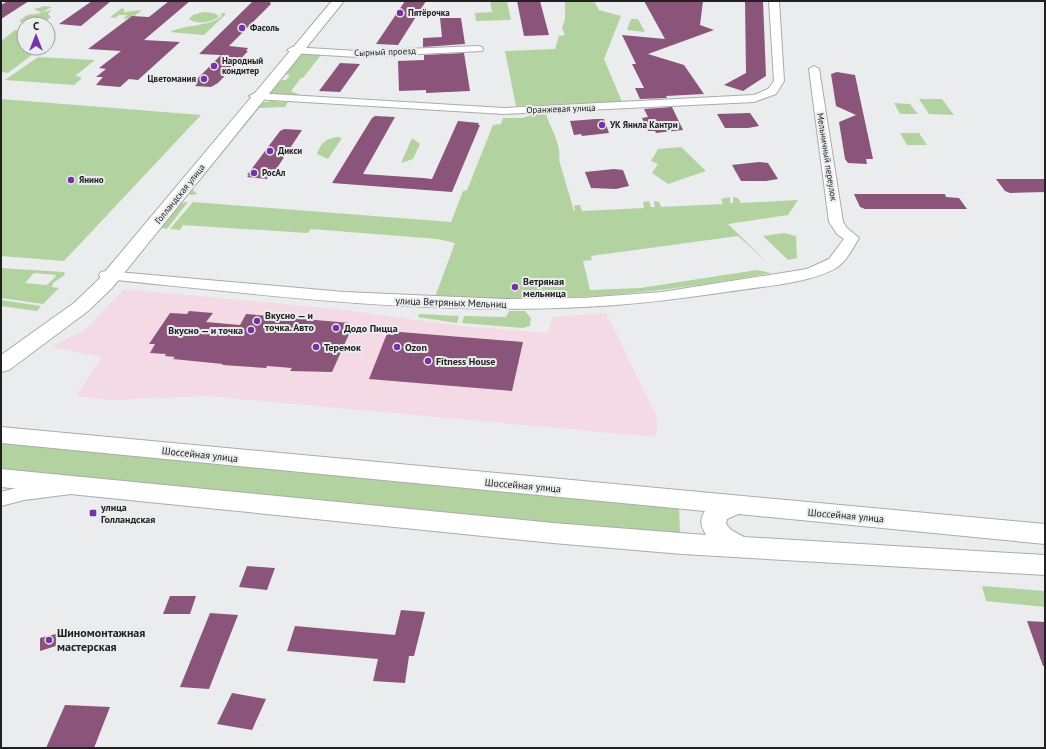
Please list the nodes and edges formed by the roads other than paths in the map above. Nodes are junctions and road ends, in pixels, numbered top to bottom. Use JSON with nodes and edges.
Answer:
{"nodes":[{"id":1,"x":333,"y":1,"type":"edge"},
{"id":2,"x":338,"y":1,"type":"edge"},
{"id":3,"x":774,"y":1,"type":"edge"},
{"id":4,"x":478,"y":49,"type":"dead end"},
{"id":5,"x":294,"y":50,"type":"junction"},
{"id":6,"x":814,"y":69,"type":"dead end"},
{"id":7,"x":257,"y":96,"type":"junction"},
{"id":8,"x":852,"y":238,"type":"joint"},
{"id":9,"x":110,"y":275,"type":"junction"},
{"id":10,"x":1,"y":358,"type":"edge"},
{"id":11,"x":1,"y":365,"type":"edge"},
{"id":12,"x":5,"y":434,"type":"edge"},
{"id":13,"x":1,"y":478,"type":"edge"},
{"id":14,"x":85,"y":486,"type":"junction"},
{"id":15,"x":1,"y":499,"type":"edge"},
{"id":16,"x":680,"y":500,"type":"junction"},
{"id":17,"x":738,"y":505,"type":"junction"},
{"id":18,"x":1045,"y":534,"type":"edge"},
{"id":19,"x":682,"y":544,"type":"junction"},
{"id":20,"x":742,"y":547,"type":"junction"},
{"id":21,"x":1045,"y":565,"type":"edge"}],
"edges":[{"from":1,"to":5,"type":"main road","name":"Голландская улица"},
{"from":2,"to":5,"type":"main road","name":"Голландская улица"},
{"from":3,"to":7,"type":"street","name":"Оранжевая улица"},
{"from":4,"to":5,"type":"street","name":"Сырный проезд"},
{"from":5,"to":7,"type":"main road","name":"Голландская улица"},
{"from":6,"to":8,"type":"street","name":"Мельничный переулок"},
{"from":7,"to":9,"type":"main road","name":"Голландская улица"},
{"from":8,"to":9,"type":"street","name":"улица Ветряных Мельниц"},
{"from":9,"to":10,"type":"main road","name":"Голландская улица"},
{"from":9,"to":11,"type":"main road","name":"Голландская улица"},
{"from":12,"to":16,"type":"main road","name":"Шоссейная улица"},
{"from":13,"to":14,"type":"main road"},
{"from":14,"to":15,"type":"street"},
{"from":14,"to":19,"type":"main road"},
{"from":16,"to":17,"type":"main road","name":"Шоссейная улица"},
{"from":16,"to":19,"type":"main road"},
{"from":17,"to":18,"type":"main road","name":"Шоссейная улица"},
{"from":17,"to":20,"type":"main road"},
{"from":19,"to":20,"type":"main road"},
{"from":20,"to":21,"type":"main road"}]}
